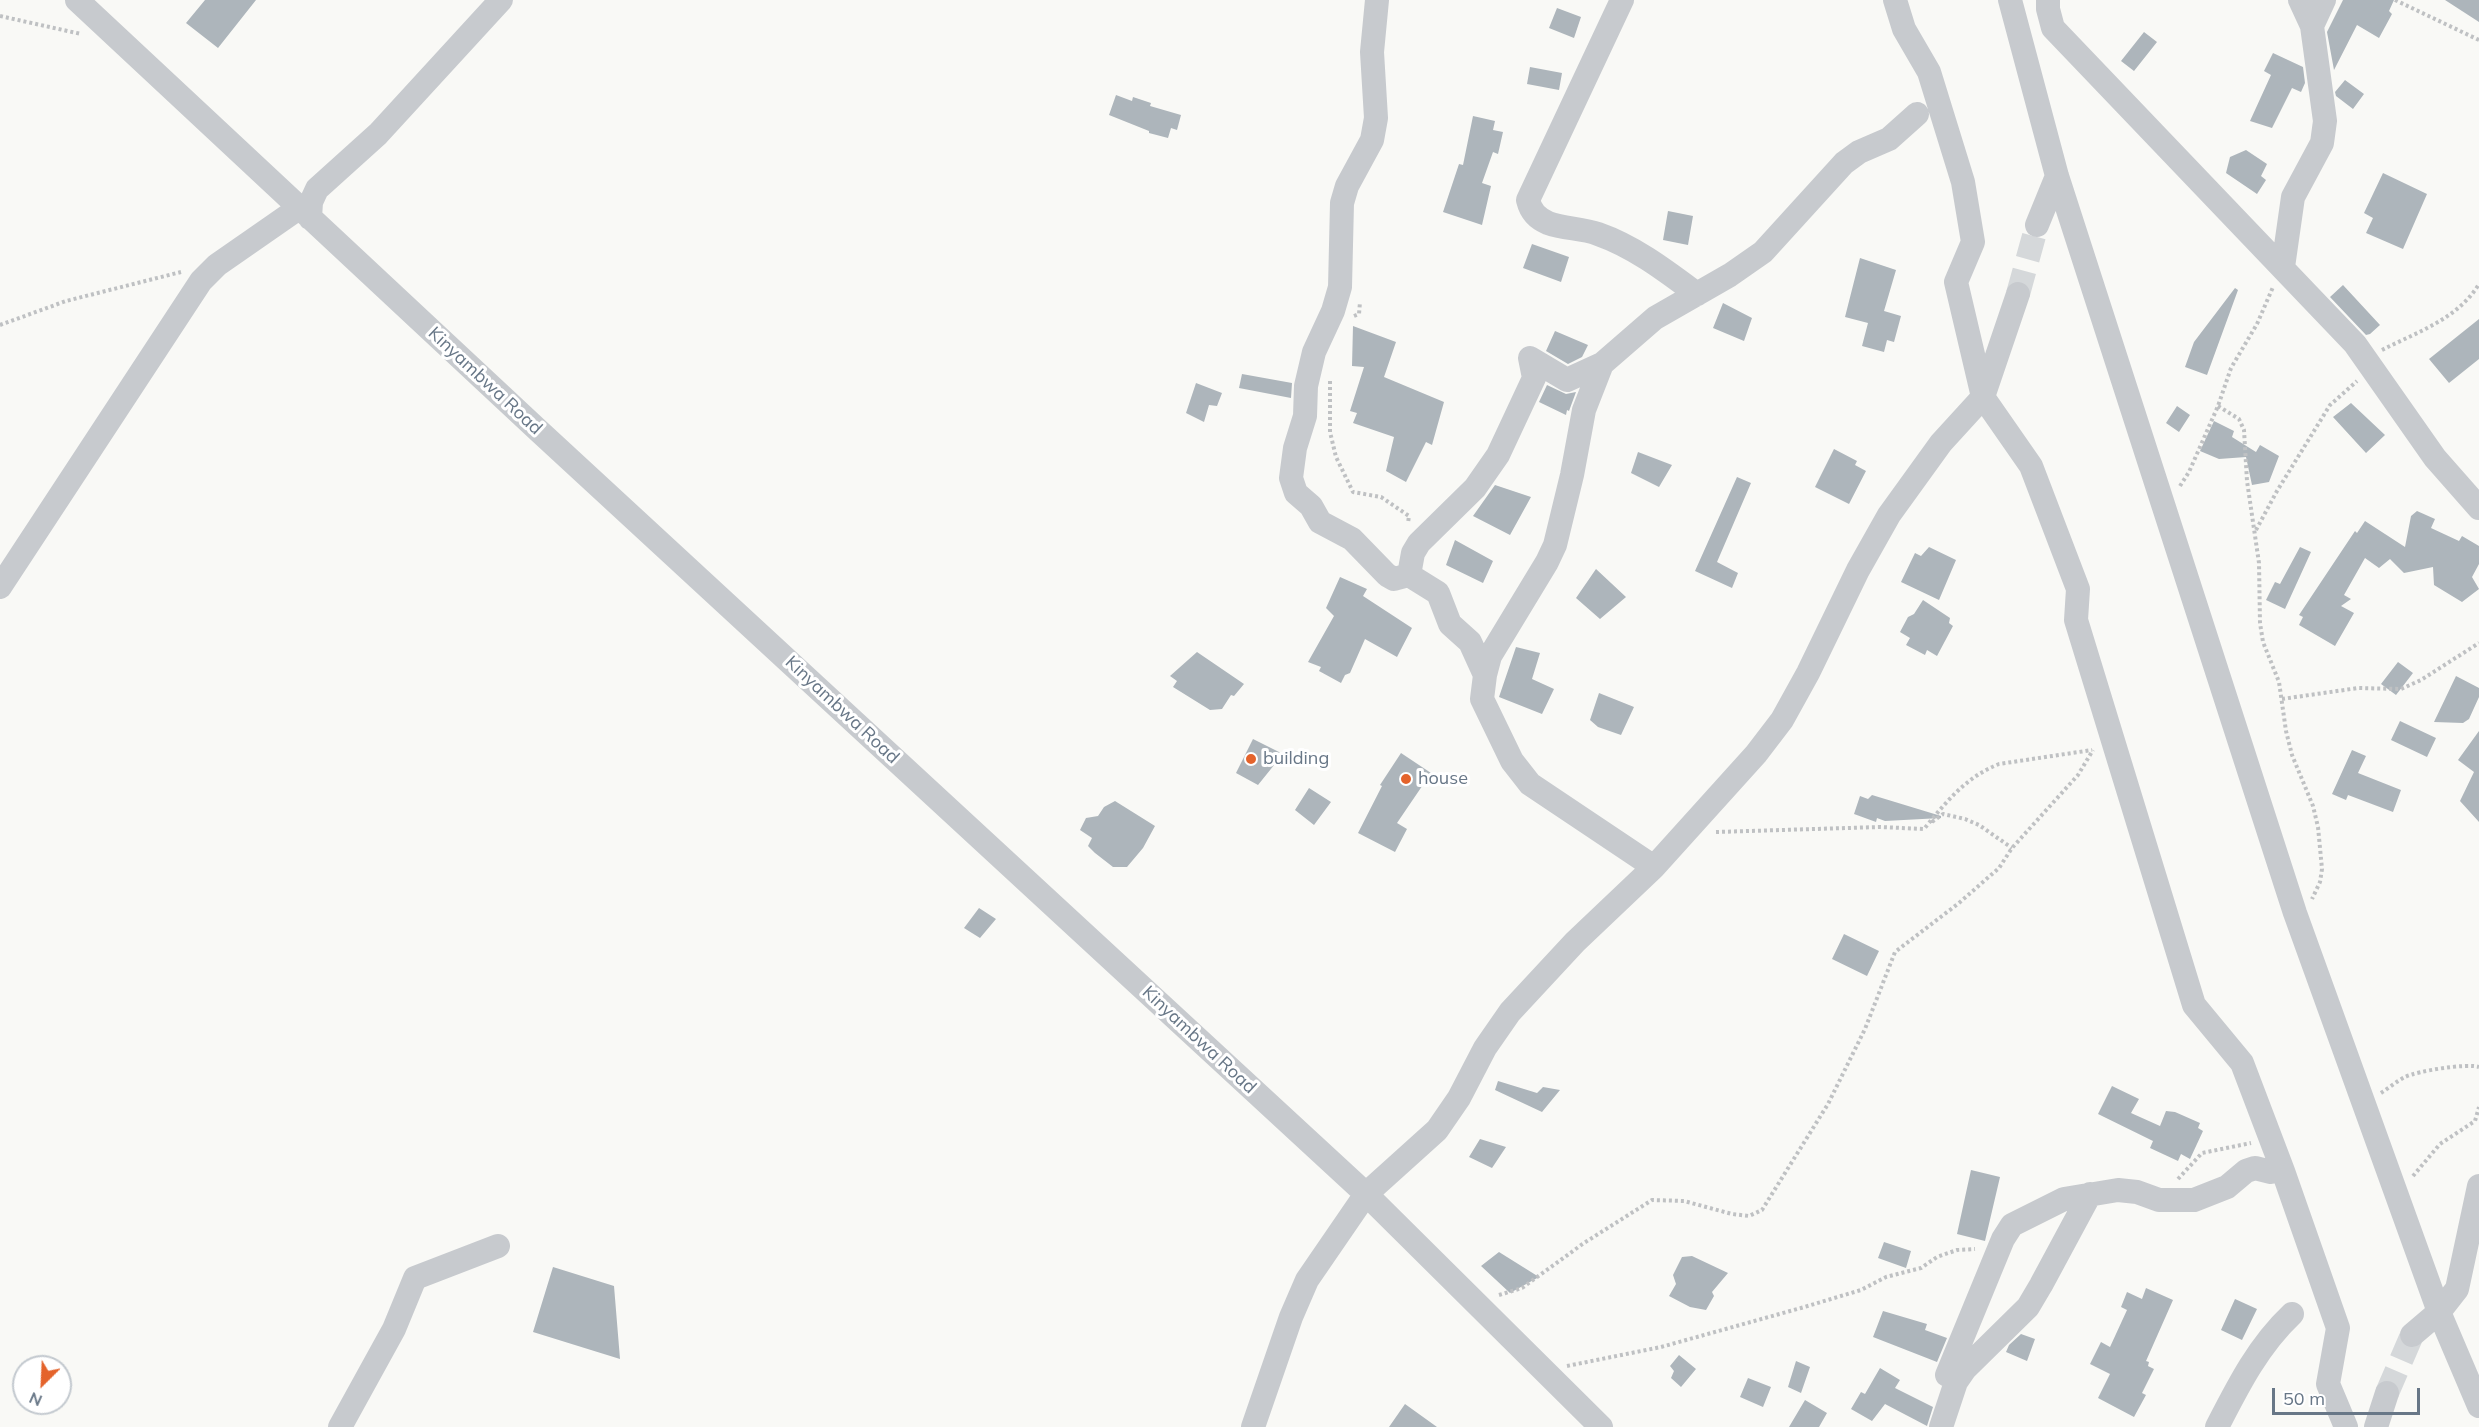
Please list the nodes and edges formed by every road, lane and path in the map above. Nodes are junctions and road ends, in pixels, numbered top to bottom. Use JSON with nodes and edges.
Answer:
{"nodes":[{"id":1,"x":77,"y":0,"type":"edge"},
{"id":2,"x":501,"y":0,"type":"edge"},
{"id":3,"x":1377,"y":0,"type":"edge"},
{"id":4,"x":1622,"y":0,"type":"edge"},
{"id":5,"x":1895,"y":0,"type":"edge"},
{"id":6,"x":2010,"y":0,"type":"edge"},
{"id":7,"x":2048,"y":0,"type":"edge"},
{"id":8,"x":2300,"y":0,"type":"edge"},
{"id":9,"x":2324,"y":0,"type":"edge"},
{"id":10,"x":2395,"y":0,"type":"edge"},
{"id":11,"x":0,"y":16,"type":"edge"},
{"id":12,"x":2312,"y":26,"type":"junction"},
{"id":13,"x":88,"y":35,"type":"dead end"},
{"id":14,"x":2479,"y":40,"type":"edge"},
{"id":15,"x":1917,"y":114,"type":"dead end"},
{"id":16,"x":2057,"y":176,"type":"junction"},
{"id":17,"x":304,"y":213,"type":"junction"},
{"id":18,"x":2037,"y":225,"type":"tunnel mouth"},
{"id":19,"x":217,"y":265,"type":"junction"},
{"id":20,"x":2283,"y":267,"type":"junction"},
{"id":21,"x":1341,"y":274,"type":"junction"},
{"id":22,"x":2479,"y":284,"type":"edge"},
{"id":23,"x":1697,"y":294,"type":"junction"},
{"id":24,"x":2018,"y":294,"type":"tunnel mouth"},
{"id":25,"x":0,"y":326,"type":"edge"},
{"id":26,"x":1326,"y":326,"type":"junction"},
{"id":27,"x":1602,"y":364,"type":"junction"},
{"id":28,"x":2369,"y":365,"type":"junction"},
{"id":29,"x":1330,"y":380,"type":"dead end"},
{"id":30,"x":1983,"y":397,"type":"junction"},
{"id":31,"x":2218,"y":406,"type":"junction"},
{"id":32,"x":2479,"y":507,"type":"edge"},
{"id":33,"x":2166,"y":509,"type":"junction"},
{"id":34,"x":2256,"y":531,"type":"junction"},
{"id":35,"x":1411,"y":564,"type":"junction"},
{"id":36,"x":0,"y":587,"type":"edge"},
{"id":37,"x":2479,"y":643,"type":"edge"},
{"id":38,"x":1485,"y":675,"type":"junction"},
{"id":39,"x":2282,"y":699,"type":"junction"},
{"id":40,"x":1924,"y":829,"type":"junction"},
{"id":41,"x":1684,"y":833,"type":"junction"},
{"id":42,"x":2012,"y":848,"type":"junction"},
{"id":43,"x":1654,"y":867,"type":"junction"},
{"id":44,"x":2295,"y":913,"type":"junction"},
{"id":45,"x":2479,"y":1067,"type":"edge"},
{"id":46,"x":2364,"y":1104,"type":"junction"},
{"id":47,"x":2479,"y":1107,"type":"edge"},
{"id":48,"x":2252,"y":1143,"type":"dead end"},
{"id":49,"x":2271,"y":1172,"type":"dead end"},
{"id":50,"x":2167,"y":1178,"type":"dead end"},
{"id":51,"x":2479,"y":1186,"type":"edge"},
{"id":52,"x":1366,"y":1194,"type":"junction"},
{"id":53,"x":2090,"y":1194,"type":"junction"},
{"id":54,"x":2396,"y":1194,"type":"junction"},
{"id":55,"x":498,"y":1246,"type":"dead end"},
{"id":56,"x":1979,"y":1248,"type":"dead end"},
{"id":57,"x":1472,"y":1301,"type":"junction"},
{"id":58,"x":2439,"y":1312,"type":"junction"},
{"id":59,"x":2292,"y":1314,"type":"dead end"},
{"id":60,"x":2412,"y":1335,"type":"tunnel mouth"},
{"id":61,"x":1543,"y":1371,"type":"junction"},
{"id":62,"x":1947,"y":1374,"type":"dead end"},
{"id":63,"x":2387,"y":1393,"type":"tunnel mouth"},
{"id":64,"x":2479,"y":1406,"type":"edge"},
{"id":65,"x":340,"y":1427,"type":"edge"},
{"id":66,"x":1253,"y":1427,"type":"edge"},
{"id":67,"x":1601,"y":1427,"type":"edge"},
{"id":68,"x":1941,"y":1427,"type":"edge"},
{"id":69,"x":2217,"y":1427,"type":"edge"},
{"id":70,"x":2346,"y":1427,"type":"edge"},
{"id":71,"x":2376,"y":1427,"type":"edge"}],
"edges":[{"from":1,"to":17,"type":"street","name":"Kinyambwa Road"},
{"from":2,"to":17,"type":"street"},
{"from":3,"to":21,"type":"street"},
{"from":4,"to":23,"type":"street"},
{"from":5,"to":30,"type":"street"},
{"from":6,"to":16,"type":"street"},
{"from":7,"to":20,"type":"street"},
{"from":8,"to":12,"type":"street"},
{"from":9,"to":12,"type":"street"},
{"from":10,"to":14,"type":"path"},
{"from":11,"to":13,"type":"path"},
{"from":12,"to":20,"type":"street"},
{"from":15,"to":23,"type":"street"},
{"from":16,"to":18,"type":"street"},
{"from":16,"to":33,"type":"street"},
{"from":17,"to":19,"type":"street"},
{"from":17,"to":52,"type":"street","name":"Kinyambwa Road"},
{"from":19,"to":25,"type":"path"},
{"from":19,"to":36,"type":"street"},
{"from":20,"to":28,"type":"street"},
{"from":20,"to":31,"type":"path"},
{"from":21,"to":26,"type":"street"},
{"from":21,"to":26,"type":"path"},
{"from":22,"to":28,"type":"path"},
{"from":23,"to":27,"type":"street"},
{"from":24,"to":30,"type":"street"},
{"from":26,"to":35,"type":"street"},
{"from":27,"to":35,"type":"street"},
{"from":27,"to":38,"type":"street"},
{"from":28,"to":32,"type":"street"},
{"from":28,"to":34,"type":"path"},
{"from":29,"to":35,"type":"path"},
{"from":30,"to":41,"type":"street"},
{"from":30,"to":70,"type":"street"},
{"from":31,"to":33,"type":"path"},
{"from":31,"to":34,"type":"path"},
{"from":33,"to":44,"type":"street"},
{"from":34,"to":39,"type":"path"},
{"from":35,"to":38,"type":"street"},
{"from":37,"to":39,"type":"path"},
{"from":38,"to":43,"type":"street"},
{"from":39,"to":44,"type":"path"},
{"from":40,"to":41,"type":"path"},
{"from":40,"to":42,"type":"path"},
{"from":40,"to":42,"type":"path"},
{"from":41,"to":43,"type":"street"},
{"from":42,"to":57,"type":"path"},
{"from":43,"to":52,"type":"street"},
{"from":44,"to":46,"type":"street"},
{"from":45,"to":46,"type":"path"},
{"from":46,"to":54,"type":"street"},
{"from":47,"to":54,"type":"path"},
{"from":48,"to":50,"type":"path"},
{"from":49,"to":53,"type":"street"},
{"from":51,"to":58,"type":"street"},
{"from":52,"to":57,"type":"street","name":"Kinyambwa Road"},
{"from":52,"to":66,"type":"street"},
{"from":53,"to":62,"type":"street"},
{"from":53,"to":68,"type":"street"},
{"from":54,"to":58,"type":"street"},
{"from":55,"to":65,"type":"street"},
{"from":56,"to":61,"type":"path"},
{"from":57,"to":61,"type":"street","name":"Kinyambwa Road"},
{"from":58,"to":60,"type":"street"},
{"from":58,"to":64,"type":"street"},
{"from":59,"to":69,"type":"street"},
{"from":61,"to":67,"type":"street","name":"Kinyambwa Road"},
{"from":63,"to":71,"type":"street"}]}
